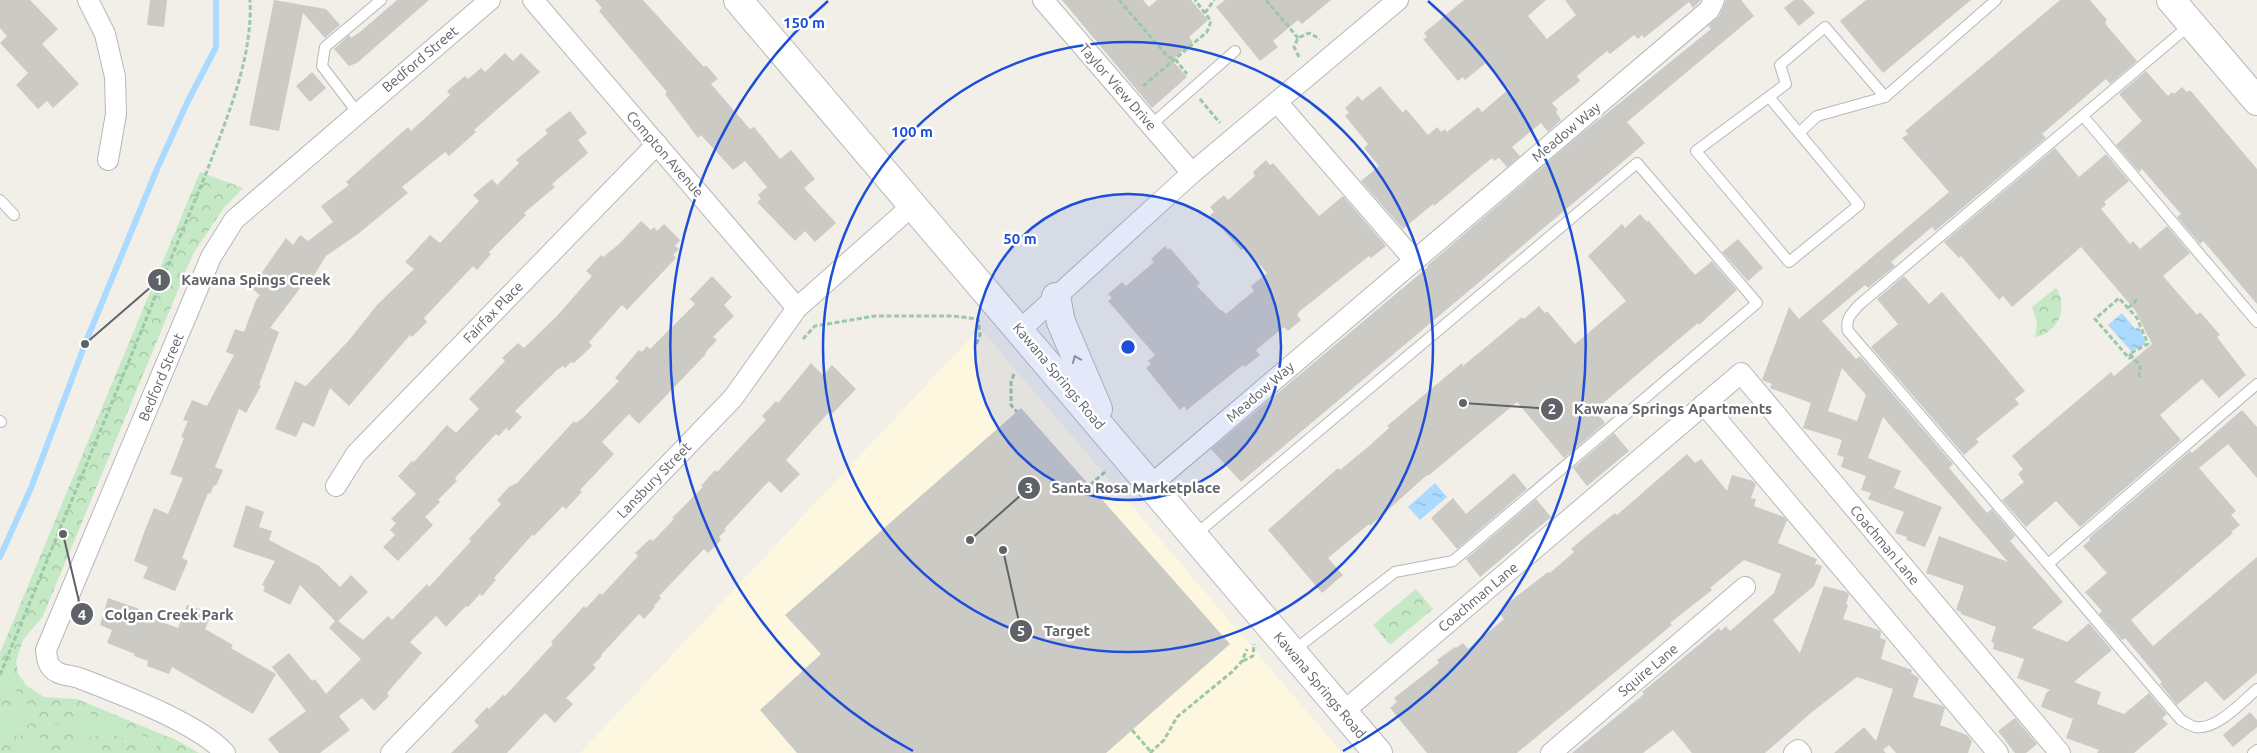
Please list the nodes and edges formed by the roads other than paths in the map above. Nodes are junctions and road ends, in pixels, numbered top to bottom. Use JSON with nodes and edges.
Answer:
{"nodes":[{"id":1,"x":88,"y":0,"type":"edge"},
{"id":2,"x":381,"y":0,"type":"edge"},
{"id":3,"x":490,"y":0,"type":"edge"},
{"id":4,"x":533,"y":0,"type":"edge"},
{"id":5,"x":738,"y":0,"type":"edge"},
{"id":6,"x":1043,"y":0,"type":"edge"},
{"id":7,"x":1398,"y":0,"type":"edge"},
{"id":8,"x":1714,"y":0,"type":"edge"},
{"id":9,"x":1996,"y":0,"type":"edge"},
{"id":10,"x":2170,"y":0,"type":"edge"},
{"id":11,"x":2191,"y":24,"type":"junction"},
{"id":12,"x":1235,"y":51,"type":"dead end"},
{"id":13,"x":1769,"y":97,"type":"junction"},
{"id":14,"x":1885,"y":97,"type":"junction"},
{"id":15,"x":2257,"y":101,"type":"edge"},
{"id":16,"x":1277,"y":102,"type":"junction"},
{"id":17,"x":358,"y":112,"type":"junction"},
{"id":18,"x":2083,"y":116,"type":"junction"},
{"id":19,"x":1151,"y":125,"type":"junction"},
{"id":20,"x":1799,"y":133,"type":"junction"},
{"id":21,"x":657,"y":144,"type":"junction"},
{"id":22,"x":108,"y":160,"type":"dead end"},
{"id":23,"x":1192,"y":174,"type":"junction"},
{"id":24,"x":0,"y":200,"type":"edge"},
{"id":25,"x":913,"y":205,"type":"junction"},
{"id":26,"x":14,"y":215,"type":"dead end"},
{"id":27,"x":1414,"y":260,"type":"junction"},
{"id":28,"x":1056,"y":297,"type":"junction"},
{"id":29,"x":798,"y":308,"type":"junction"},
{"id":30,"x":2257,"y":322,"type":"edge"},
{"id":31,"x":1020,"y":330,"type":"junction"},
{"id":32,"x":2257,"y":384,"type":"edge"},
{"id":33,"x":1704,"y":404,"type":"junction"},
{"id":34,"x":1109,"y":436,"type":"junction"},
{"id":35,"x":1152,"y":485,"type":"junction"},
{"id":36,"x":336,"y":486,"type":"dead end"},
{"id":37,"x":1194,"y":536,"type":"junction"},
{"id":38,"x":2048,"y":564,"type":"junction"},
{"id":39,"x":1746,"y":587,"type":"dead end"},
{"id":40,"x":1292,"y":652,"type":"junction"},
{"id":41,"x":2257,"y":689,"type":"edge"},
{"id":42,"x":1343,"y":712,"type":"junction"},
{"id":43,"x":2257,"y":750,"type":"edge"},
{"id":44,"x":225,"y":753,"type":"edge"},
{"id":45,"x":391,"y":753,"type":"edge"},
{"id":46,"x":1378,"y":753,"type":"edge"},
{"id":47,"x":1551,"y":753,"type":"edge"},
{"id":48,"x":1794,"y":753,"type":"edge"},
{"id":49,"x":1800,"y":753,"type":"edge"},
{"id":50,"x":1998,"y":753,"type":"edge"},
{"id":51,"x":2060,"y":753,"type":"edge"},
{"id":52,"x":2253,"y":753,"type":"edge"}],
"edges":[{"from":1,"to":22,"type":"street"},
{"from":2,"to":17,"type":"lane"},
{"from":3,"to":17,"type":"street","name":"Bedford Street"},
{"from":4,"to":21,"type":"street","name":"Compton Avenue"},
{"from":5,"to":25,"type":"street","name":"Kawana Springs Road"},
{"from":6,"to":19,"type":"street","name":"Taylor View Drive"},
{"from":7,"to":16,"type":"street"},
{"from":8,"to":27,"type":"street","name":"Meadow Way"},
{"from":9,"to":14,"type":"lane"},
{"from":10,"to":11,"type":"street"},
{"from":11,"to":15,"type":"street"},
{"from":11,"to":18,"type":"lane"},
{"from":12,"to":19,"type":"lane"},
{"from":13,"to":14,"type":"lane"},
{"from":13,"to":20,"type":"lane"},
{"from":13,"to":20,"type":"lane"},
{"from":14,"to":20,"type":"lane"},
{"from":16,"to":23,"type":"street"},
{"from":16,"to":27,"type":"street"},
{"from":17,"to":44,"type":"street","name":"Bedford Street"},
{"from":18,"to":30,"type":"lane"},
{"from":18,"to":38,"type":"lane"},
{"from":19,"to":23,"type":"street","name":"Taylor View Drive"},
{"from":21,"to":29,"type":"street","name":"Compton Avenue"},
{"from":21,"to":36,"type":"street","name":"Fairfax Place"},
{"from":23,"to":28,"type":"street"},
{"from":24,"to":26,"type":"lane"},
{"from":25,"to":29,"type":"street","name":"Lansbury Street"},
{"from":25,"to":31,"type":"street","name":"Kawana Springs Road"},
{"from":27,"to":35,"type":"street","name":"Meadow Way"},
{"from":28,"to":31,"type":"street"},
{"from":34,"to":28,"type":"street","one_way":true},
{"from":29,"to":45,"type":"street","name":"Lansbury Street"},
{"from":31,"to":34,"type":"street","name":"Kawana Springs Road"},
{"from":32,"to":38,"type":"lane"},
{"from":33,"to":42,"type":"street","name":"Coachman Lane"},
{"from":33,"to":50,"type":"street"},
{"from":33,"to":51,"type":"street","name":"Coachman Lane"},
{"from":34,"to":35,"type":"street","name":"Kawana Springs Road"},
{"from":35,"to":37,"type":"street","name":"Kawana Springs Road"},
{"from":37,"to":40,"type":"street","name":"Kawana Springs Road"},
{"from":37,"to":40,"type":"lane"},
{"from":38,"to":41,"type":"lane"},
{"from":39,"to":47,"type":"street","name":"Squire Lane"},
{"from":40,"to":42,"type":"street","name":"Kawana Springs Road"},
{"from":42,"to":46,"type":"street","name":"Kawana Springs Road"},
{"from":43,"to":52,"type":"lane"},
{"from":48,"to":49,"type":"street"}]}
